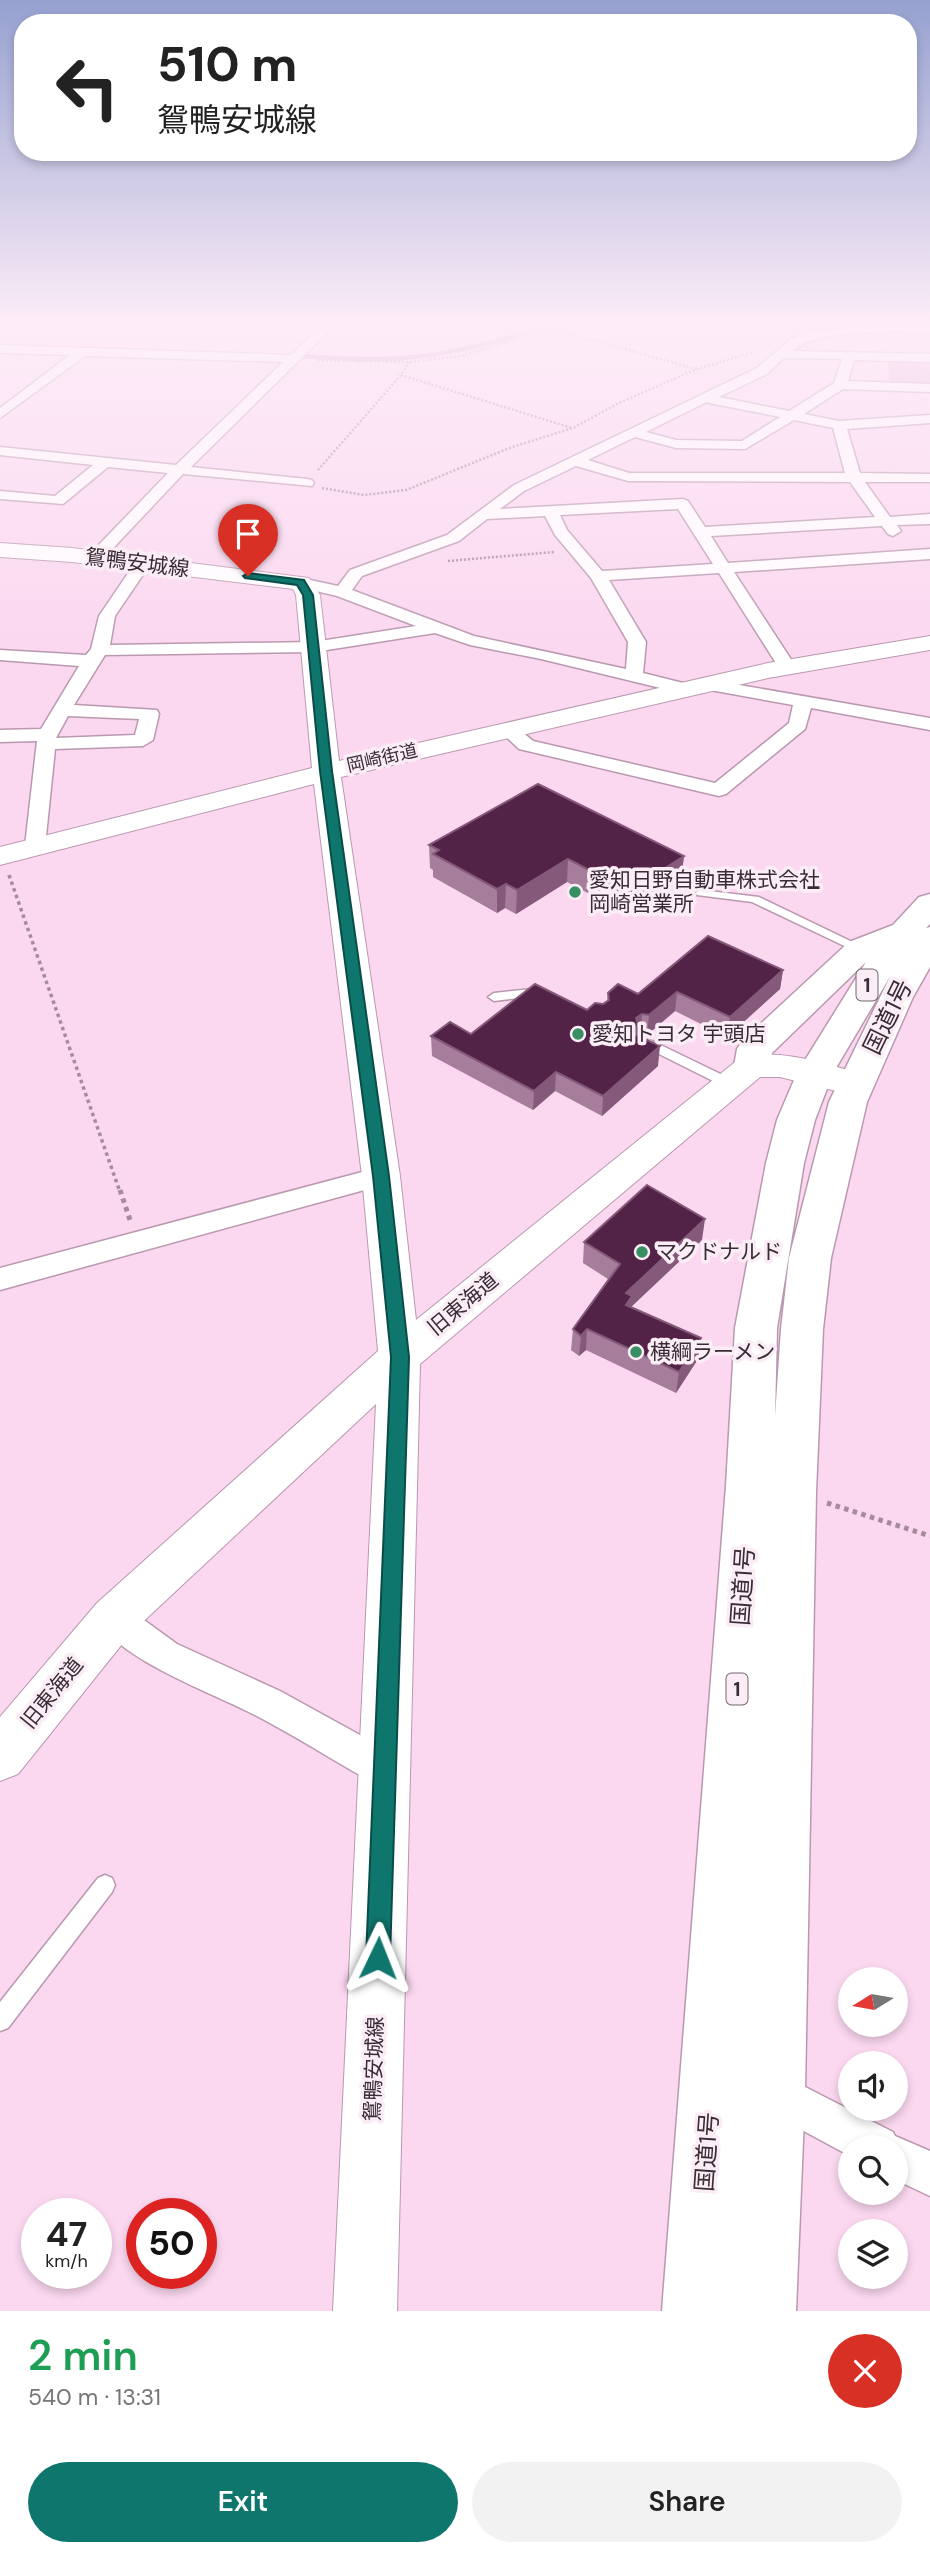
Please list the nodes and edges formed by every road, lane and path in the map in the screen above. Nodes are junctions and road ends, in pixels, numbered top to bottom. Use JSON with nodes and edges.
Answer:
{"nodes":[{"id":1,"x":219,"y":432,"type":"edge"},
{"id":2,"x":352,"y":432,"type":"edge"},
{"id":3,"x":561,"y":432,"type":"edge"},
{"id":4,"x":777,"y":432,"type":"edge"},
{"id":5,"x":841,"y":432,"type":"edge"},
{"id":6,"x":634,"y":433,"type":"joint"},
{"id":7,"x":0,"y":451,"type":"edge"},
{"id":8,"x":23,"y":454,"type":"junction"},
{"id":9,"x":574,"y":461,"type":"junction"},
{"id":10,"x":749,"y":461,"type":"junction"},
{"id":11,"x":104,"y":463,"type":"junction"},
{"id":12,"x":8,"y":466,"type":"dead end"},
{"id":13,"x":179,"y":470,"type":"junction"},
{"id":14,"x":853,"y":476,"type":"junction"},
{"id":15,"x":930,"y":478,"type":"edge"},
{"id":16,"x":307,"y":483,"type":"junction"},
{"id":17,"x":0,"y":495,"type":"edge"},
{"id":18,"x":551,"y":513,"type":"junction"},
{"id":19,"x":480,"y":515,"type":"junction"},
{"id":20,"x":930,"y":519,"type":"edge"},
{"id":21,"x":885,"y":521,"type":"junction"},
{"id":22,"x":699,"y":532,"type":"junction"},
{"id":23,"x":577,"y":550,"type":"junction"},
{"id":24,"x":3,"y":552,"type":"edge"},
{"id":25,"x":922,"y":554,"type":"edge"},
{"id":26,"x":94,"y":558,"type":"junction"},
{"id":27,"x":446,"y":561,"type":"dead end"},
{"id":28,"x":144,"y":563,"type":"junction"},
{"id":29,"x":723,"y":568,"type":"junction"},
{"id":30,"x":356,"y":574,"type":"junction"},
{"id":31,"x":598,"y":576,"type":"junction"},
{"id":32,"x":301,"y":583,"type":"junction"},
{"id":33,"x":342,"y":592,"type":"junction"},
{"id":34,"x":434,"y":628,"type":"junction"},
{"id":35,"x":930,"y":643,"type":"edge"},
{"id":36,"x":314,"y":647,"type":"junction"},
{"id":37,"x":0,"y":655,"type":"edge"},
{"id":38,"x":96,"y":655,"type":"junction"},
{"id":39,"x":787,"y":667,"type":"junction"},
{"id":40,"x":634,"y":675,"type":"junction"},
{"id":41,"x":695,"y":687,"type":"junction"},
{"id":42,"x":803,"y":703,"type":"junction"},
{"id":43,"x":62,"y":709,"type":"junction"},
{"id":44,"x":930,"y":724,"type":"edge"},
{"id":45,"x":507,"y":729,"type":"junction"},
{"id":46,"x":0,"y":736,"type":"edge"},
{"id":47,"x":46,"y":740,"type":"junction"},
{"id":48,"x":326,"y":771,"type":"junction"},
{"id":49,"x":35,"y":846,"type":"junction"},
{"id":50,"x":1,"y":856,"type":"edge"},
{"id":51,"x":701,"y":893,"type":"dead end"},
{"id":52,"x":930,"y":904,"type":"edge"},
{"id":53,"x":917,"y":935,"type":"edge"},
{"id":54,"x":861,"y":949,"type":"junction"},
{"id":55,"x":558,"y":996,"type":"edge"},
{"id":56,"x":494,"y":997,"type":"dead end"},
{"id":57,"x":642,"y":1039,"type":"edge"},
{"id":58,"x":741,"y":1075,"type":"junction"},
{"id":59,"x":835,"y":1079,"type":"junction"},
{"id":60,"x":381,"y":1176,"type":"junction"},
{"id":61,"x":137,"y":1240,"type":"junction"},
{"id":62,"x":0,"y":1279,"type":"edge"},
{"id":63,"x":400,"y":1357,"type":"junction"},
{"id":64,"x":793,"y":1492,"type":"junction"},
{"id":65,"x":930,"y":1536,"type":"edge"},
{"id":66,"x":114,"y":1618,"type":"junction"},
{"id":67,"x":0,"y":1756,"type":"edge"},
{"id":68,"x":385,"y":1769,"type":"junction"},
{"id":69,"x":105,"y":1885,"type":"dead end"},
{"id":70,"x":0,"y":2020,"type":"edge"},
{"id":71,"x":774,"y":2092,"type":"junction"},
{"id":72,"x":855,"y":2135,"type":"edge"},
{"id":73,"x":908,"y":2163,"type":"edge"},
{"id":74,"x":930,"y":2174,"type":"edge"},
{"id":75,"x":365,"y":2311,"type":"edge"},
{"id":76,"x":696,"y":2311,"type":"edge"},
{"id":77,"x":762,"y":2311,"type":"edge"}],
"edges":[{"from":1,"to":13,"type":"street"},
{"from":2,"to":16,"type":"path"},
{"from":3,"to":16,"type":"path"},
{"from":4,"to":10,"type":"street"},
{"from":5,"to":14,"type":"street"},
{"from":6,"to":9,"type":"street"},
{"from":6,"to":10,"type":"street"},
{"from":7,"to":8,"type":"street"},
{"from":8,"to":11,"type":"street"},
{"from":8,"to":12,"type":"street"},
{"from":9,"to":10,"type":"street"},
{"from":9,"to":19,"type":"street"},
{"from":10,"to":14,"type":"street"},
{"from":11,"to":13,"type":"street"},
{"from":11,"to":17,"type":"street"},
{"from":13,"to":16,"type":"street"},
{"from":13,"to":26,"type":"street"},
{"from":14,"to":15,"type":"street"},
{"from":14,"to":21,"type":"street"},
{"from":18,"to":19,"type":"street"},
{"from":18,"to":22,"type":"street"},
{"from":18,"to":23,"type":"street"},
{"from":19,"to":30,"type":"street"},
{"from":20,"to":21,"type":"street"},
{"from":21,"to":22,"type":"street"},
{"from":21,"to":25,"type":"street"},
{"from":22,"to":29,"type":"street"},
{"from":23,"to":27,"type":"path"},
{"from":23,"to":31,"type":"street"},
{"from":24,"to":26,"type":"main road","name":"鴛鴨安城線"},
{"from":25,"to":29,"type":"street"},
{"from":26,"to":28,"type":"main road","name":"鴛鴨安城線"},
{"from":28,"to":32,"type":"main road","name":"鴛鴨安城線"},
{"from":28,"to":38,"type":"street"},
{"from":29,"to":31,"type":"street"},
{"from":29,"to":39,"type":"street"},
{"from":30,"to":32,"type":"street"},
{"from":30,"to":33,"type":"street"},
{"from":31,"to":40,"type":"street"},
{"from":32,"to":33,"type":"street"},
{"from":32,"to":36,"type":"main road","name":"鴛鴨安城線"},
{"from":33,"to":34,"type":"street"},
{"from":34,"to":36,"type":"street"},
{"from":34,"to":40,"type":"street"},
{"from":35,"to":39,"type":"main road","name":"岡崎街道"},
{"from":36,"to":38,"type":"street"},
{"from":36,"to":48,"type":"main road","name":"鴛鴨安城線"},
{"from":37,"to":38,"type":"street"},
{"from":38,"to":43,"type":"street"},
{"from":39,"to":41,"type":"main road","name":"岡崎街道"},
{"from":40,"to":41,"type":"street"},
{"from":41,"to":42,"type":"street"},
{"from":41,"to":45,"type":"main road","name":"岡崎街道"},
{"from":42,"to":44,"type":"street"},
{"from":42,"to":45,"type":"street"},
{"from":43,"to":47,"type":"street"},
{"from":43,"to":47,"type":"street"},
{"from":45,"to":48,"type":"main road","name":"岡崎街道"},
{"from":46,"to":47,"type":"street"},
{"from":47,"to":49,"type":"street"},
{"from":48,"to":49,"type":"main road","name":"岡崎街道"},
{"from":48,"to":60,"type":"main road","name":"鴛鴨安城線"},
{"from":49,"to":50,"type":"main road","name":"岡崎街道"},
{"from":50,"to":61,"type":"path"},
{"from":51,"to":54,"type":"lane"},
{"from":52,"to":53,"type":"highway","name":"国道1号","number":"1"},
{"from":53,"to":54,"type":"highway"},
{"from":53,"to":59,"type":"highway","name":"国道1号","number":"1"},
{"from":54,"to":58,"type":"highway"},
{"from":55,"to":56,"type":"lane"},
{"from":57,"to":58,"type":"lane"},
{"from":58,"to":59,"type":"main road"},
{"from":58,"to":63,"type":"main road","name":"旧東海道"},
{"from":59,"to":64,"type":"highway","name":"国道1号","number":"1"},
{"from":59,"to":76,"type":"highway","name":"国道1号","number":"1"},
{"from":60,"to":61,"type":"street"},
{"from":60,"to":63,"type":"main road","name":"鴛鴨安城線"},
{"from":61,"to":62,"type":"street"},
{"from":63,"to":66,"type":"main road","name":"旧東海道"},
{"from":63,"to":68,"type":"main road","name":"鴛鴨安城線"},
{"from":64,"to":65,"type":"path"},
{"from":64,"to":71,"type":"highway","name":"国道1号","number":"1"},
{"from":66,"to":67,"type":"main road","name":"旧東海道"},
{"from":66,"to":68,"type":"street"},
{"from":68,"to":75,"type":"main road","name":"鴛鴨安城線"},
{"from":69,"to":70,"type":"lane"},
{"from":71,"to":72,"type":"street"},
{"from":71,"to":77,"type":"highway","name":"国道1号","number":"1"},
{"from":73,"to":74,"type":"street"}]}
